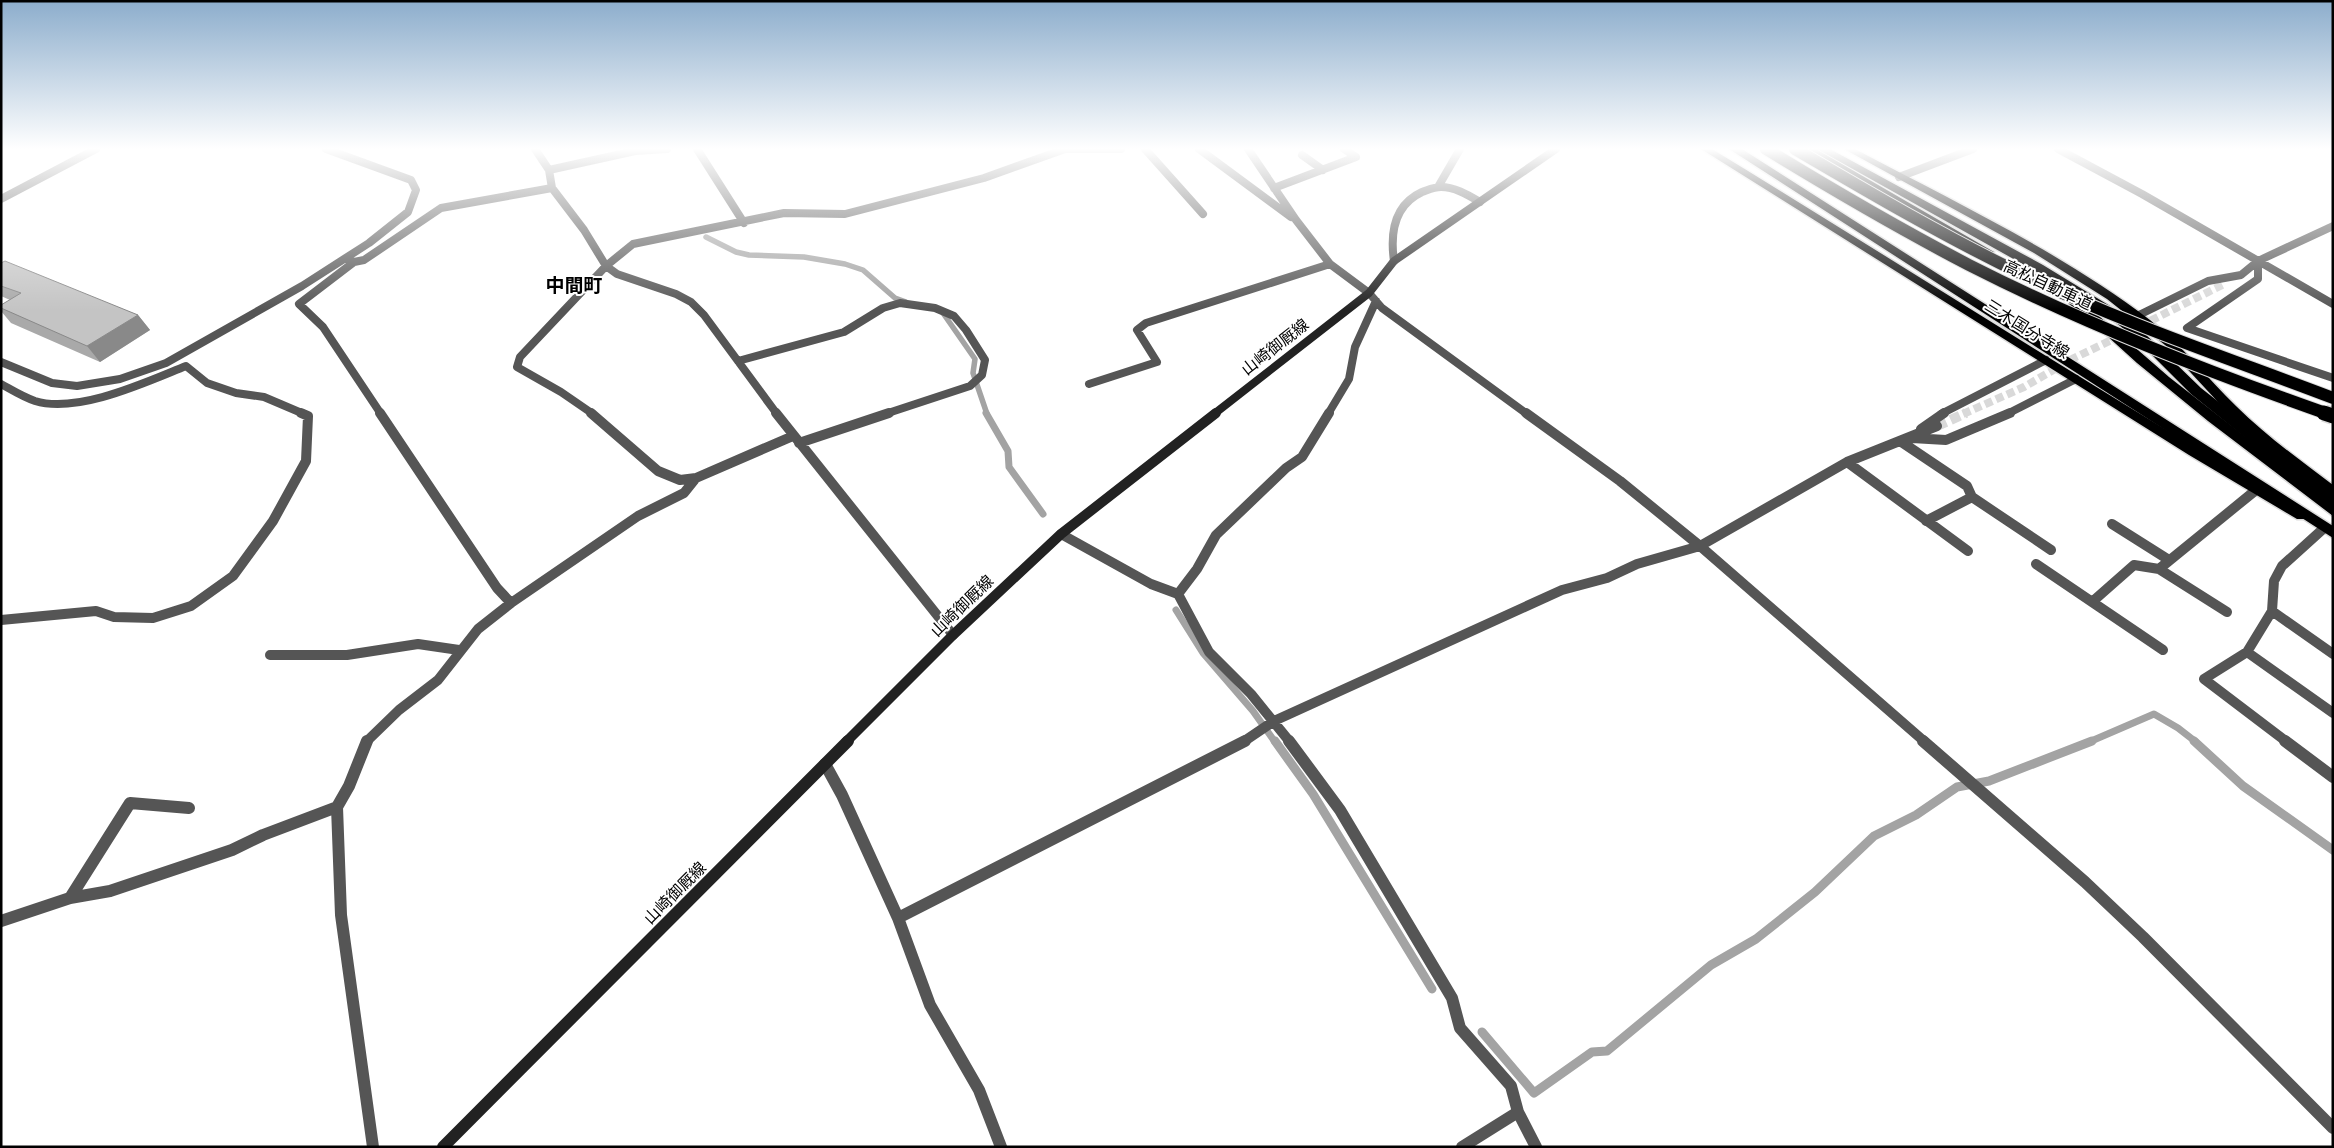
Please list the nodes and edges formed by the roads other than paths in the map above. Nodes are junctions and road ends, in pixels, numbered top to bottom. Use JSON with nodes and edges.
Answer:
{"nodes":[{"id":1,"x":411,"y":203,"type":"edge"},
{"id":2,"x":472,"y":203,"type":"edge"},
{"id":3,"x":563,"y":203,"type":"edge"},
{"id":4,"x":731,"y":203,"type":"edge"},
{"id":5,"x":889,"y":203,"type":"edge"},
{"id":6,"x":1193,"y":203,"type":"edge"},
{"id":7,"x":1269,"y":203,"type":"edge"},
{"id":8,"x":1284,"y":203,"type":"edge"},
{"id":9,"x":1406,"y":203,"type":"edge"},
{"id":10,"x":1479,"y":203,"type":"edge"},
{"id":11,"x":1792,"y":203,"type":"edge"},
{"id":12,"x":1818,"y":203,"type":"edge"},
{"id":13,"x":1853,"y":203,"type":"edge"},
{"id":14,"x":1885,"y":203,"type":"edge"},
{"id":15,"x":1904,"y":203,"type":"edge"},
{"id":16,"x":1919,"y":203,"type":"edge"},
{"id":17,"x":1945,"y":203,"type":"edge"},
{"id":18,"x":2157,"y":203,"type":"edge"},
{"id":19,"x":1204,"y":214,"type":"dead end"},
{"id":20,"x":1296,"y":220,"type":"junction"},
{"id":21,"x":744,"y":223,"type":"junction"},
{"id":22,"x":2333,"y":226,"type":"edge"},
{"id":23,"x":350,"y":261,"type":"junction"},
{"id":24,"x":2258,"y":261,"type":"junction"},
{"id":25,"x":1394,"y":262,"type":"junction"},
{"id":26,"x":1330,"y":264,"type":"junction"},
{"id":27,"x":606,"y":266,"type":"junction"},
{"id":28,"x":2241,"y":275,"type":"junction"},
{"id":29,"x":2224,"y":284,"type":"tunnel mouth"},
{"id":30,"x":1372,"y":297,"type":"junction"},
{"id":31,"x":2333,"y":304,"type":"edge"},
{"id":32,"x":2137,"y":316,"type":"junction"},
{"id":33,"x":2046,"y":360,"type":"junction"},
{"id":34,"x":738,"y":361,"type":"junction"},
{"id":35,"x":2,"y":365,"type":"edge"},
{"id":36,"x":2333,"y":378,"type":"edge"},
{"id":37,"x":2076,"y":379,"type":"junction"},
{"id":38,"x":1,"y":384,"type":"edge"},
{"id":39,"x":1089,"y":384,"type":"dead end"},
{"id":40,"x":2333,"y":398,"type":"edge"},
{"id":41,"x":2333,"y":416,"type":"edge"},
{"id":42,"x":1937,"y":426,"type":"tunnel mouth"},
{"id":43,"x":1911,"y":438,"type":"junction"},
{"id":44,"x":796,"y":440,"type":"junction"},
{"id":45,"x":1900,"y":441,"type":"junction"},
{"id":46,"x":1847,"y":462,"type":"junction"},
{"id":47,"x":696,"y":478,"type":"junction"},
{"id":48,"x":2256,"y":490,"type":"junction"},
{"id":49,"x":2333,"y":491,"type":"edge"},
{"id":50,"x":1972,"y":497,"type":"junction"},
{"id":51,"x":2333,"y":500,"type":"edge"},
{"id":52,"x":2333,"y":512,"type":"edge"},
{"id":53,"x":1926,"y":521,"type":"junction"},
{"id":54,"x":2112,"y":524,"type":"dead end"},
{"id":55,"x":2329,"y":533,"type":"edge"},
{"id":56,"x":1061,"y":534,"type":"junction"},
{"id":57,"x":1700,"y":546,"type":"junction"},
{"id":58,"x":2051,"y":550,"type":"dead end"},
{"id":59,"x":1968,"y":551,"type":"dead end"},
{"id":60,"x":2169,"y":560,"type":"junction"},
{"id":61,"x":2036,"y":564,"type":"dead end"},
{"id":62,"x":2158,"y":569,"type":"junction"},
{"id":63,"x":1178,"y":594,"type":"junction"},
{"id":64,"x":2092,"y":602,"type":"junction"},
{"id":65,"x":511,"y":604,"type":"junction"},
{"id":66,"x":2272,"y":611,"type":"junction"},
{"id":67,"x":2227,"y":612,"type":"dead end"},
{"id":68,"x":1,"y":620,"type":"edge"},
{"id":69,"x":953,"y":635,"type":"junction"},
{"id":70,"x":460,"y":650,"type":"junction"},
{"id":71,"x":2163,"y":650,"type":"dead end"},
{"id":72,"x":2247,"y":652,"type":"junction"},
{"id":73,"x":2333,"y":654,"type":"edge"},
{"id":74,"x":270,"y":655,"type":"dead end"},
{"id":75,"x":2333,"y":713,"type":"edge"},
{"id":76,"x":1273,"y":721,"type":"junction"},
{"id":77,"x":825,"y":764,"type":"junction"},
{"id":78,"x":2333,"y":777,"type":"edge"},
{"id":79,"x":337,"y":807,"type":"junction"},
{"id":80,"x":189,"y":808,"type":"dead end"},
{"id":81,"x":70,"y":898,"type":"junction"},
{"id":82,"x":898,"y":918,"type":"junction"},
{"id":83,"x":1,"y":921,"type":"edge"},
{"id":84,"x":1518,"y":1112,"type":"junction"},
{"id":85,"x":2333,"y":1128,"type":"edge"},
{"id":86,"x":374,"y":1147,"type":"edge"},
{"id":87,"x":442,"y":1147,"type":"edge"},
{"id":88,"x":1001,"y":1147,"type":"edge"},
{"id":89,"x":1462,"y":1147,"type":"edge"},
{"id":90,"x":1536,"y":1147,"type":"edge"}],
"edges":[{"from":1,"to":23,"type":"street"},
{"from":2,"to":23,"type":"street"},
{"from":3,"to":27,"type":"street"},
{"from":4,"to":21,"type":"street"},
{"from":5,"to":21,"type":"street"},
{"from":6,"to":19,"type":"street"},
{"from":7,"to":20,"type":"street"},
{"from":8,"to":20,"type":"street"},
{"from":9,"to":25,"type":"street"},
{"from":10,"to":25,"type":"main road","name":"山崎御厩線"},
{"from":11,"to":33,"type":"main road","name":"三木国分寺線"},
{"from":12,"to":55,"type":"highway"},
{"from":13,"to":41,"type":"highway","name":"高松自動車道","bridge":true},
{"from":14,"to":40,"type":"highway","name":"高松自動車道","bridge":true},
{"from":15,"to":52,"type":"main road"},
{"from":16,"to":51,"type":"highway"},
{"from":17,"to":32,"type":"main road"},
{"from":18,"to":24,"type":"street"},
{"from":20,"to":26,"type":"street"},
{"from":21,"to":27,"type":"street"},
{"from":22,"to":24,"type":"street"},
{"from":23,"to":35,"type":"street"},
{"from":23,"to":65,"type":"street"},
{"from":24,"to":28,"type":"street"},
{"from":24,"to":31,"type":"street"},
{"from":24,"to":36,"type":"street"},
{"from":25,"to":30,"type":"main road","name":"山崎御厩線"},
{"from":26,"to":30,"type":"street"},
{"from":26,"to":39,"type":"street"},
{"from":27,"to":34,"type":"street"},
{"from":27,"to":47,"type":"street"},
{"from":28,"to":29,"type":"street"},
{"from":28,"to":32,"type":"street"},
{"from":30,"to":56,"type":"main road","name":"山崎御厩線"},
{"from":30,"to":57,"type":"street"},
{"from":30,"to":63,"type":"street"},
{"from":32,"to":49,"type":"main road"},
{"from":33,"to":37,"type":"main road","name":"三木国分寺線"},
{"from":33,"to":43,"type":"street"},
{"from":34,"to":44,"type":"street"},
{"from":34,"to":44,"type":"street"},
{"from":37,"to":43,"type":"street"},
{"from":37,"to":48,"type":"main road","name":"三木国分寺線"},
{"from":38,"to":68,"type":"street"},
{"from":42,"to":43,"type":"street"},
{"from":43,"to":45,"type":"street"},
{"from":44,"to":47,"type":"street"},
{"from":44,"to":69,"type":"street"},
{"from":45,"to":46,"type":"street"},
{"from":45,"to":50,"type":"street"},
{"from":46,"to":53,"type":"street"},
{"from":46,"to":57,"type":"street"},
{"from":47,"to":65,"type":"street"},
{"from":48,"to":55,"type":"main road","name":"三木国分寺線"},
{"from":48,"to":60,"type":"street"},
{"from":50,"to":53,"type":"street"},
{"from":50,"to":58,"type":"street"},
{"from":53,"to":59,"type":"street"},
{"from":54,"to":60,"type":"street"},
{"from":55,"to":66,"type":"street"},
{"from":56,"to":63,"type":"street"},
{"from":56,"to":69,"type":"main road","name":"山崎御厩線"},
{"from":57,"to":76,"type":"street"},
{"from":57,"to":85,"type":"street"},
{"from":60,"to":62,"type":"street"},
{"from":61,"to":64,"type":"street"},
{"from":62,"to":64,"type":"street"},
{"from":62,"to":67,"type":"street"},
{"from":63,"to":76,"type":"street"},
{"from":64,"to":71,"type":"street"},
{"from":65,"to":70,"type":"street"},
{"from":66,"to":72,"type":"street"},
{"from":66,"to":73,"type":"street"},
{"from":69,"to":77,"type":"main road","name":"山崎御厩線"},
{"from":70,"to":74,"type":"street"},
{"from":70,"to":79,"type":"street"},
{"from":72,"to":75,"type":"street"},
{"from":72,"to":78,"type":"street"},
{"from":76,"to":82,"type":"street"},
{"from":76,"to":84,"type":"street"},
{"from":77,"to":82,"type":"street"},
{"from":77,"to":87,"type":"main road","name":"山崎御厩線"},
{"from":79,"to":81,"type":"street"},
{"from":79,"to":86,"type":"street"},
{"from":80,"to":81,"type":"street"},
{"from":81,"to":83,"type":"street"},
{"from":82,"to":88,"type":"street"},
{"from":84,"to":89,"type":"street"},
{"from":84,"to":90,"type":"street"}]}
